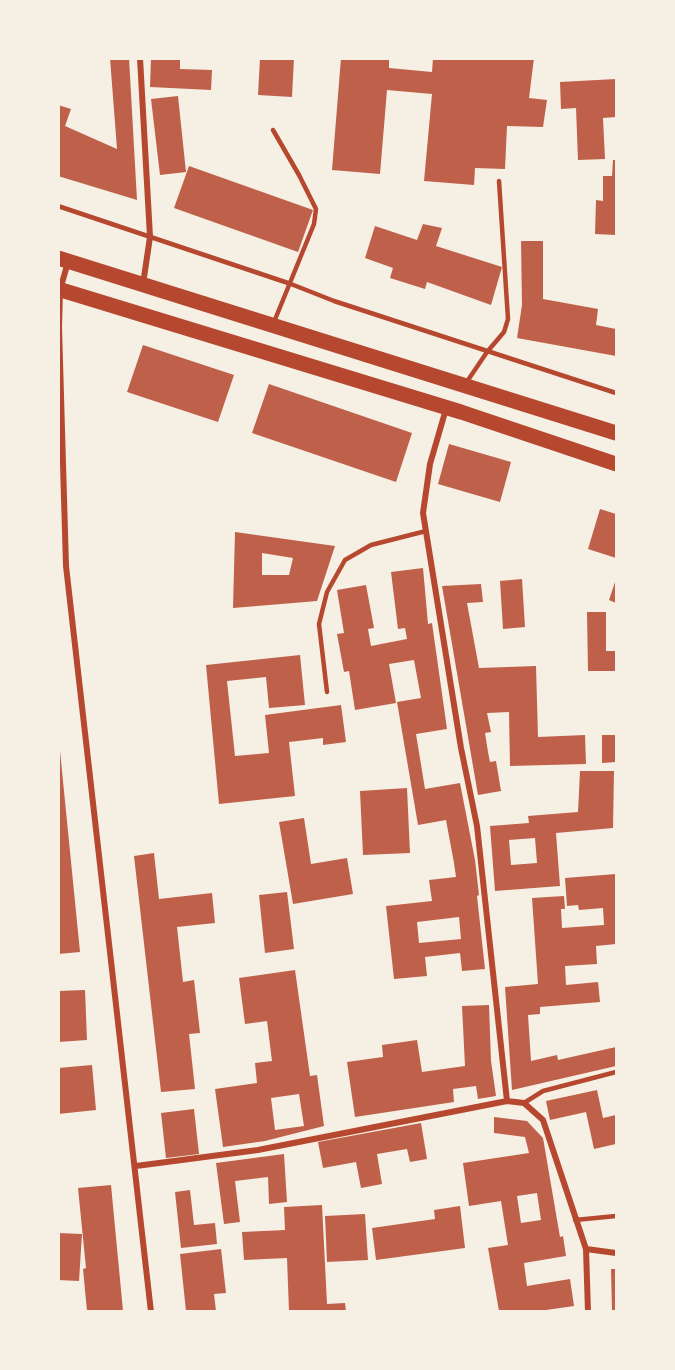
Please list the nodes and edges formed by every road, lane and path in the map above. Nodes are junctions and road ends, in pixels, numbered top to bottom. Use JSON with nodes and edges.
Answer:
{"nodes":[{"id":1,"x":140,"y":58,"type":"edge"},
{"id":2,"x":273,"y":130,"type":"dead end"},
{"id":3,"x":499,"y":181,"type":"dead end"},
{"id":4,"x":58,"y":206,"type":"edge"},
{"id":5,"x":150,"y":237,"type":"junction"},
{"id":6,"x":64,"y":259,"type":"edge"},
{"id":7,"x":143,"y":284,"type":"junction"},
{"id":8,"x":291,"y":285,"type":"junction"},
{"id":9,"x":59,"y":289,"type":"edge"},
{"id":10,"x":273,"y":325,"type":"junction"},
{"id":11,"x":59,"y":327,"type":"edge"},
{"id":12,"x":487,"y":352,"type":"junction"},
{"id":13,"x":464,"y":385,"type":"junction"},
{"id":14,"x":616,"y":393,"type":"edge"},
{"id":15,"x":446,"y":408,"type":"junction"},
{"id":16,"x":616,"y":433,"type":"edge"},
{"id":17,"x":616,"y":464,"type":"edge"},
{"id":18,"x":426,"y":531,"type":"junction"},
{"id":19,"x":66,"y":566,"type":"junction"},
{"id":20,"x":58,"y":568,"type":"edge"},
{"id":21,"x":327,"y":692,"type":"dead end"},
{"id":22,"x":616,"y":1072,"type":"edge"},
{"id":23,"x":507,"y":1101,"type":"junction"},
{"id":24,"x":524,"y":1103,"type":"junction"},
{"id":25,"x":136,"y":1166,"type":"junction"},
{"id":26,"x":616,"y":1216,"type":"edge"},
{"id":27,"x":575,"y":1220,"type":"junction"},
{"id":28,"x":586,"y":1249,"type":"junction"},
{"id":29,"x":616,"y":1253,"type":"edge"},
{"id":30,"x":151,"y":1311,"type":"edge"},
{"id":31,"x":588,"y":1311,"type":"edge"}],
"edges":[{"from":1,"to":5,"type":"street"},
{"from":2,"to":8,"type":"lane"},
{"from":3,"to":12,"type":"lane"},
{"from":4,"to":5,"type":"lane"},
{"from":5,"to":7,"type":"street"},
{"from":5,"to":8,"type":"lane"},
{"from":6,"to":7,"type":"main road"},
{"from":6,"to":9,"type":"street"},
{"from":7,"to":10,"type":"main road"},
{"from":8,"to":10,"type":"lane"},
{"from":8,"to":12,"type":"lane"},
{"from":9,"to":11,"type":"street"},
{"from":9,"to":15,"type":"main road"},
{"from":10,"to":13,"type":"main road"},
{"from":11,"to":19,"type":"street"},
{"from":12,"to":13,"type":"lane"},
{"from":12,"to":14,"type":"lane"},
{"from":13,"to":16,"type":"main road"},
{"from":15,"to":17,"type":"main road"},
{"from":15,"to":18,"type":"street"},
{"from":18,"to":21,"type":"lane"},
{"from":18,"to":23,"type":"street"},
{"from":19,"to":20,"type":"street"},
{"from":19,"to":25,"type":"street"},
{"from":22,"to":24,"type":"lane"},
{"from":23,"to":24,"type":"street"},
{"from":23,"to":25,"type":"street"},
{"from":24,"to":27,"type":"street"},
{"from":25,"to":30,"type":"street"},
{"from":26,"to":27,"type":"lane"},
{"from":27,"to":28,"type":"street"},
{"from":28,"to":29,"type":"street"},
{"from":28,"to":31,"type":"street"}]}
